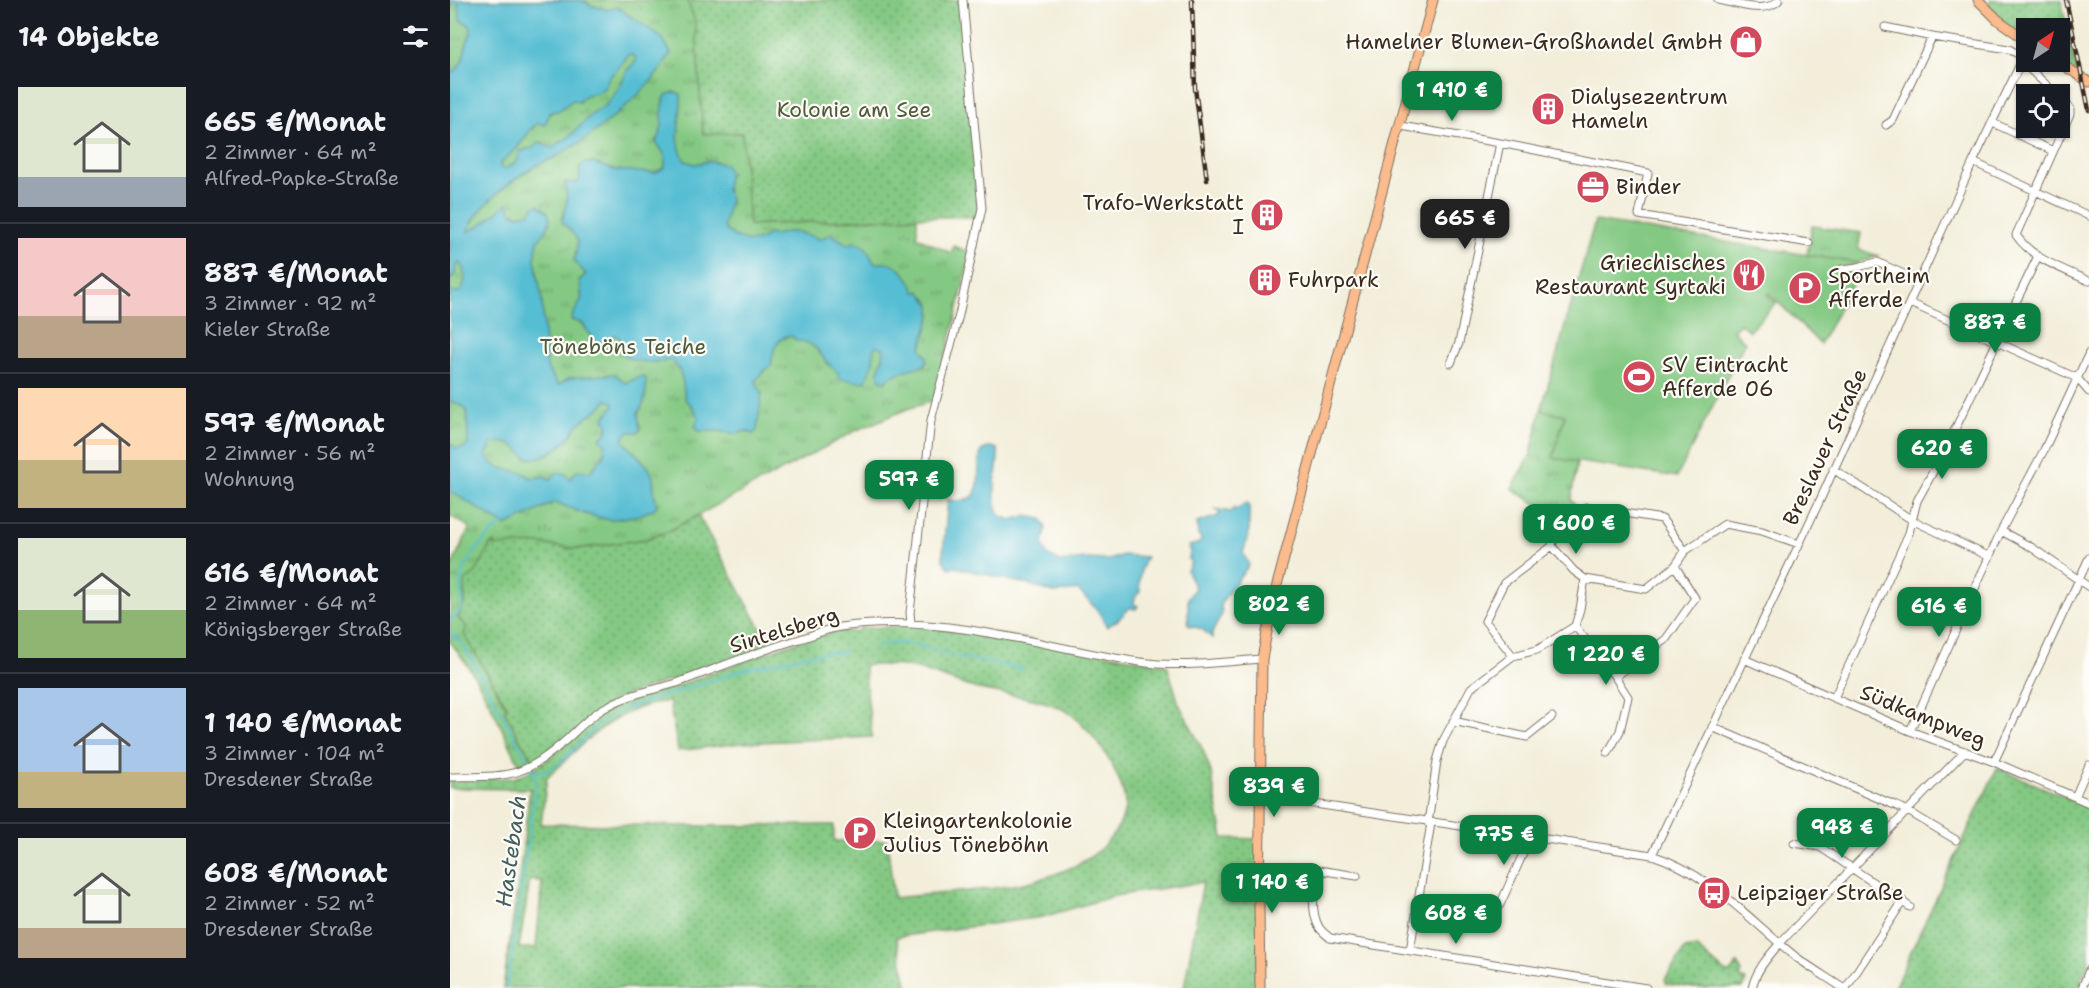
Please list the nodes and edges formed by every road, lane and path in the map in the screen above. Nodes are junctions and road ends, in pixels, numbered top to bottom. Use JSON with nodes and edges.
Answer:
{"nodes":[{"id":1,"x":963,"y":0,"type":"edge"},
{"id":2,"x":1433,"y":0,"type":"edge"},
{"id":3,"x":1718,"y":0,"type":"edge"},
{"id":4,"x":1779,"y":0,"type":"edge"},
{"id":5,"x":1978,"y":0,"type":"edge"},
{"id":6,"x":1885,"y":27,"type":"dead end"},
{"id":7,"x":2016,"y":33,"type":"edge"},
{"id":8,"x":1932,"y":37,"type":"junction"},
{"id":9,"x":2016,"y":52,"type":"edge"},
{"id":10,"x":2070,"y":70,"type":"edge"},
{"id":11,"x":2017,"y":72,"type":"edge"},
{"id":12,"x":2037,"y":72,"type":"edge"},
{"id":13,"x":2089,"y":82,"type":"edge"},
{"id":14,"x":2047,"y":84,"type":"edge"},
{"id":15,"x":1992,"y":123,"type":"junction"},
{"id":16,"x":1886,"y":125,"type":"dead end"},
{"id":17,"x":1401,"y":126,"type":"junction"},
{"id":18,"x":2059,"y":138,"type":"edge"},
{"id":19,"x":1500,"y":142,"type":"junction"},
{"id":20,"x":2053,"y":151,"type":"junction"},
{"id":21,"x":1973,"y":162,"type":"junction"},
{"id":22,"x":2035,"y":191,"type":"junction"},
{"id":23,"x":2089,"y":216,"type":"edge"},
{"id":24,"x":1809,"y":243,"type":"dead end"},
{"id":25,"x":2038,"y":256,"type":"junction"},
{"id":26,"x":1842,"y":269,"type":"dead end"},
{"id":27,"x":1919,"y":281,"type":"junction"},
{"id":28,"x":2089,"y":281,"type":"edge"},
{"id":29,"x":1910,"y":303,"type":"junction"},
{"id":30,"x":1997,"y":341,"type":"junction"},
{"id":31,"x":2089,"y":353,"type":"edge"},
{"id":32,"x":1451,"y":363,"type":"dead end"},
{"id":33,"x":2076,"y":378,"type":"junction"},
{"id":34,"x":2089,"y":392,"type":"edge"},
{"id":35,"x":1833,"y":469,"type":"junction"},
{"id":36,"x":1912,"y":520,"type":"junction"},
{"id":37,"x":2001,"y":531,"type":"junction"},
{"id":38,"x":1799,"y":544,"type":"junction"},
{"id":39,"x":1552,"y":546,"type":"junction"},
{"id":40,"x":1685,"y":551,"type":"junction"},
{"id":41,"x":1990,"y":557,"type":"junction"},
{"id":42,"x":2089,"y":558,"type":"edge"},
{"id":43,"x":1675,"y":566,"type":"junction"},
{"id":44,"x":1585,"y":579,"type":"junction"},
{"id":45,"x":2079,"y":579,"type":"junction"},
{"id":46,"x":2089,"y":587,"type":"edge"},
{"id":47,"x":911,"y":623,"type":"junction"},
{"id":48,"x":1575,"y":626,"type":"junction"},
{"id":49,"x":1513,"y":656,"type":"junction"},
{"id":50,"x":1262,"y":659,"type":"junction"},
{"id":51,"x":1744,"y":659,"type":"junction"},
{"id":52,"x":1615,"y":677,"type":"junction"},
{"id":53,"x":1834,"y":698,"type":"junction"},
{"id":54,"x":1552,"y":717,"type":"dead end"},
{"id":55,"x":1453,"y":721,"type":"junction"},
{"id":56,"x":1712,"y":727,"type":"junction"},
{"id":57,"x":1910,"y":730,"type":"junction"},
{"id":58,"x":1965,"y":751,"type":"junction"},
{"id":59,"x":1608,"y":753,"type":"dead end"},
{"id":60,"x":1994,"y":762,"type":"junction"},
{"id":61,"x":2089,"y":765,"type":"edge"},
{"id":62,"x":450,"y":777,"type":"edge"},
{"id":63,"x":1261,"y":796,"type":"junction"},
{"id":64,"x":2075,"y":797,"type":"junction"},
{"id":65,"x":2089,"y":803,"type":"edge"},
{"id":66,"x":1906,"y":810,"type":"junction"},
{"id":67,"x":1430,"y":823,"type":"junction"},
{"id":68,"x":1530,"y":838,"type":"junction"},
{"id":69,"x":1956,"y":840,"type":"dead end"},
{"id":70,"x":1794,"y":843,"type":"dead end"},
{"id":71,"x":1652,"y":855,"type":"junction"},
{"id":72,"x":1852,"y":867,"type":"junction"},
{"id":73,"x":1357,"y":876,"type":"dead end"},
{"id":74,"x":1903,"y":901,"type":"junction"},
{"id":75,"x":1500,"y":905,"type":"dead end"},
{"id":76,"x":1910,"y":907,"type":"dead end"},
{"id":77,"x":1780,"y":943,"type":"junction"},
{"id":78,"x":1410,"y":951,"type":"junction"},
{"id":79,"x":2089,"y":970,"type":"edge"},
{"id":80,"x":1260,"y":988,"type":"edge"},
{"id":81,"x":1646,"y":988,"type":"edge"},
{"id":82,"x":1752,"y":988,"type":"edge"},
{"id":83,"x":1845,"y":988,"type":"edge"},
{"id":84,"x":2082,"y":988,"type":"edge"}],
"edges":[{"from":1,"to":47,"type":"street"},
{"from":2,"to":17,"type":"main road"},
{"from":3,"to":4,"type":"street"},
{"from":5,"to":7,"type":"main road"},
{"from":6,"to":8,"type":"street"},
{"from":8,"to":9,"type":"street"},
{"from":8,"to":16,"type":"street"},
{"from":10,"to":13,"type":"main road"},
{"from":11,"to":15,"type":"street","name":"Breslauer Straße"},
{"from":12,"to":14,"type":"street"},
{"from":15,"to":20,"type":"street"},
{"from":15,"to":21,"type":"street","name":"Breslauer Straße"},
{"from":17,"to":19,"type":"street"},
{"from":17,"to":50,"type":"main road"},
{"from":18,"to":20,"type":"street"},
{"from":19,"to":24,"type":"street"},
{"from":19,"to":32,"type":"street"},
{"from":20,"to":22,"type":"street"},
{"from":21,"to":22,"type":"street"},
{"from":21,"to":27,"type":"street","name":"Breslauer Straße"},
{"from":22,"to":23,"type":"street"},
{"from":22,"to":25,"type":"street"},
{"from":25,"to":28,"type":"street"},
{"from":25,"to":30,"type":"street"},
{"from":26,"to":27,"type":"street"},
{"from":27,"to":29,"type":"street","name":"Breslauer Straße"},
{"from":29,"to":30,"type":"street"},
{"from":29,"to":35,"type":"street","name":"Breslauer Straße"},
{"from":30,"to":33,"type":"street"},
{"from":30,"to":36,"type":"street"},
{"from":31,"to":33,"type":"street"},
{"from":33,"to":34,"type":"street"},
{"from":33,"to":37,"type":"street"},
{"from":35,"to":36,"type":"street"},
{"from":35,"to":38,"type":"street","name":"Breslauer Straße"},
{"from":36,"to":41,"type":"street"},
{"from":36,"to":53,"type":"street"},
{"from":37,"to":41,"type":"street"},
{"from":37,"to":45,"type":"street"},
{"from":38,"to":40,"type":"street"},
{"from":38,"to":51,"type":"street","name":"Breslauer Straße"},
{"from":39,"to":40,"type":"street"},
{"from":39,"to":44,"type":"street"},
{"from":39,"to":49,"type":"street"},
{"from":40,"to":43,"type":"street"},
{"from":41,"to":57,"type":"street"},
{"from":42,"to":45,"type":"street"},
{"from":43,"to":44,"type":"street"},
{"from":43,"to":52,"type":"street"},
{"from":44,"to":48,"type":"street"},
{"from":45,"to":46,"type":"street"},
{"from":45,"to":60,"type":"street"},
{"from":47,"to":50,"type":"street","name":"Sintelsberg"},
{"from":47,"to":62,"type":"street","name":"Sintelsberg"},
{"from":48,"to":49,"type":"street"},
{"from":48,"to":52,"type":"street"},
{"from":49,"to":55,"type":"street"},
{"from":50,"to":63,"type":"main road"},
{"from":51,"to":53,"type":"street","name":"Südkampweg"},
{"from":51,"to":56,"type":"street","name":"Breslauer Straße"},
{"from":52,"to":59,"type":"street"},
{"from":53,"to":57,"type":"street","name":"Südkampweg"},
{"from":54,"to":55,"type":"street"},
{"from":55,"to":67,"type":"street"},
{"from":56,"to":66,"type":"street"},
{"from":56,"to":71,"type":"street","name":"Breslauer Straße"},
{"from":57,"to":58,"type":"street","name":"Südkampweg"},
{"from":58,"to":60,"type":"street","name":"Südkampweg"},
{"from":58,"to":66,"type":"street"},
{"from":60,"to":64,"type":"street","name":"Südkampweg"},
{"from":61,"to":64,"type":"street"},
{"from":63,"to":67,"type":"street"},
{"from":63,"to":80,"type":"main road"},
{"from":64,"to":65,"type":"street","name":"Südkampweg"},
{"from":66,"to":69,"type":"street"},
{"from":66,"to":72,"type":"street"},
{"from":67,"to":68,"type":"street"},
{"from":67,"to":78,"type":"street"},
{"from":68,"to":71,"type":"street"},
{"from":68,"to":75,"type":"street"},
{"from":70,"to":72,"type":"street"},
{"from":71,"to":77,"type":"street"},
{"from":72,"to":74,"type":"street"},
{"from":72,"to":77,"type":"street"},
{"from":73,"to":78,"type":"street"},
{"from":74,"to":76,"type":"street"},
{"from":74,"to":83,"type":"street"},
{"from":77,"to":82,"type":"street"},
{"from":77,"to":83,"type":"street"},
{"from":78,"to":81,"type":"street"},
{"from":79,"to":84,"type":"street"}]}
